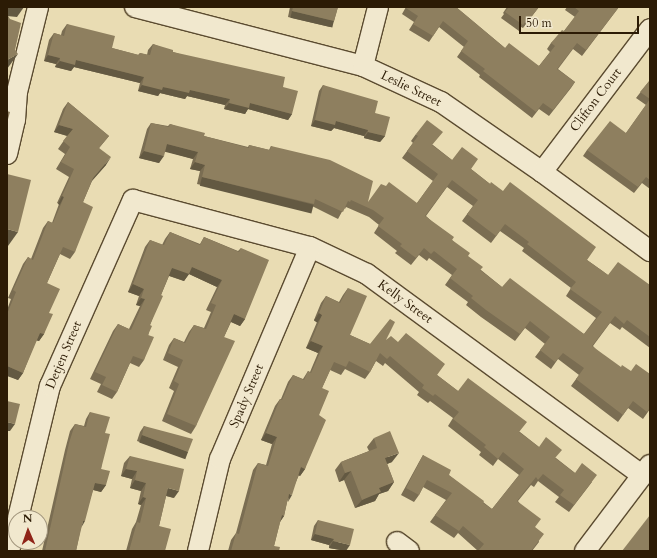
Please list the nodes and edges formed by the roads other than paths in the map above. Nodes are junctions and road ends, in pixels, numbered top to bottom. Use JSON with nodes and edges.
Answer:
{"nodes":[{"id":1,"x":38,"y":7,"type":"edge"},
{"id":2,"x":135,"y":7,"type":"edge"},
{"id":3,"x":378,"y":7,"type":"edge"},
{"id":4,"x":168,"y":11,"type":"edge"},
{"id":5,"x":650,"y":29,"type":"edge"},
{"id":6,"x":363,"y":66,"type":"junction"},
{"id":7,"x":7,"y":154,"type":"edge"},
{"id":8,"x":542,"y":172,"type":"junction"},
{"id":9,"x":133,"y":200,"type":"joint"},
{"id":10,"x":310,"y":247,"type":"junction"},
{"id":11,"x":650,"y":251,"type":"edge"},
{"id":12,"x":646,"y":470,"type":"edge"},
{"id":13,"x":20,"y":510,"type":"edge"},
{"id":14,"x":198,"y":551,"type":"edge"},
{"id":15,"x":585,"y":551,"type":"edge"}],
"edges":[{"from":1,"to":7,"type":"street"},
{"from":2,"to":4,"type":"street","name":"Leslie Street"},
{"from":3,"to":6,"type":"street"},
{"from":4,"to":6,"type":"street","name":"Leslie Street"},
{"from":5,"to":8,"type":"street","name":"Clifton Court"},
{"from":6,"to":8,"type":"street","name":"Leslie Street"},
{"from":8,"to":11,"type":"street","name":"Leslie Street"},
{"from":9,"to":10,"type":"street","name":"Kelly Street"},
{"from":9,"to":13,"type":"street","name":"Detjen Street"},
{"from":10,"to":12,"type":"street","name":"Kelly Street"},
{"from":10,"to":14,"type":"street","name":"Spady Street"},
{"from":12,"to":15,"type":"street"}]}
